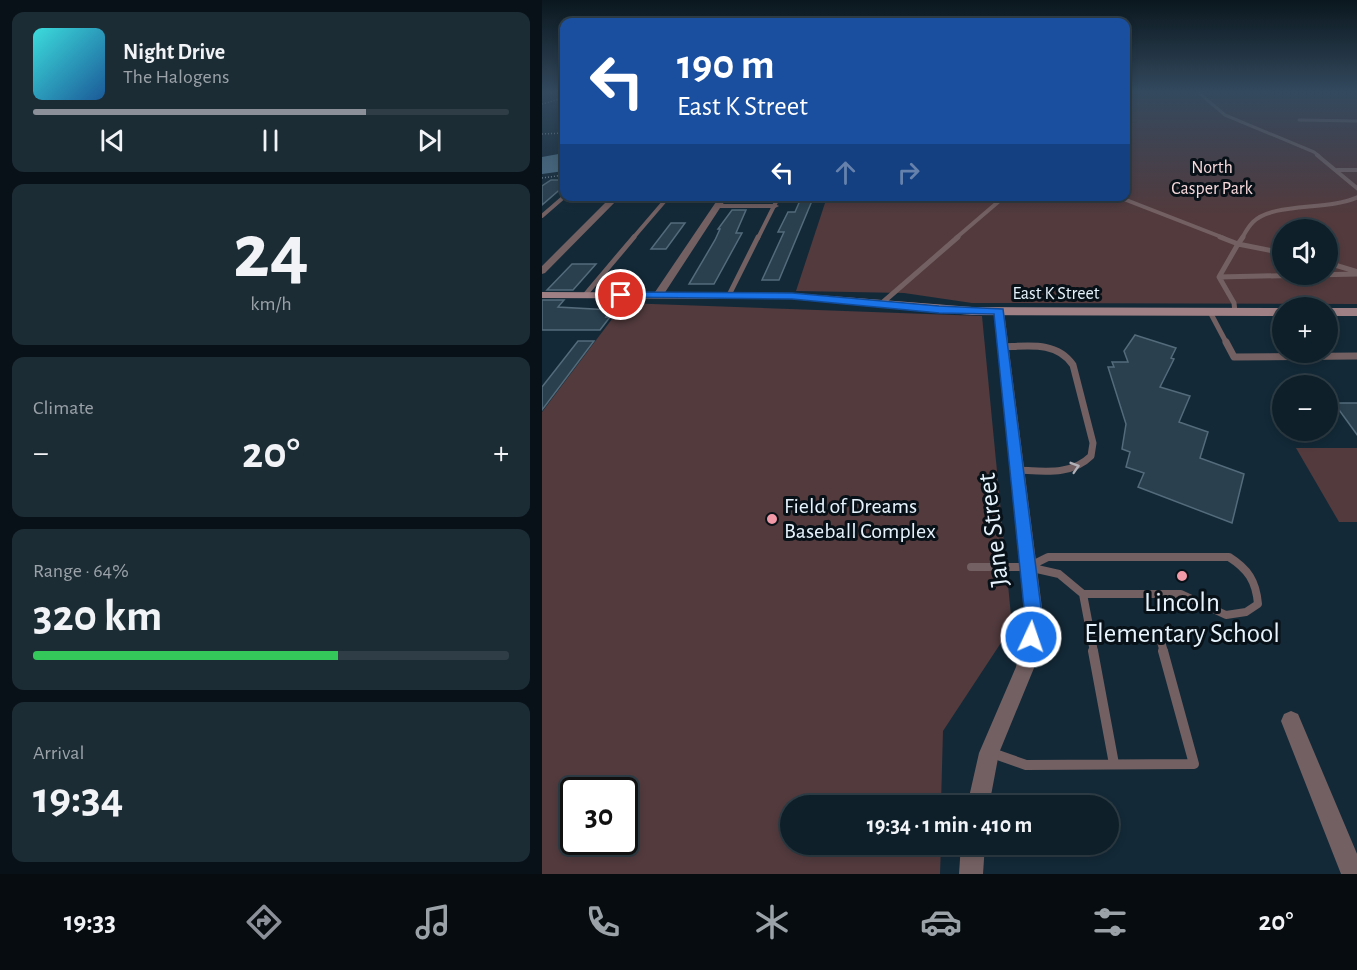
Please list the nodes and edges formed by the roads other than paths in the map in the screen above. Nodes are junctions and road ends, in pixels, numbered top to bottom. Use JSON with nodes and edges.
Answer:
{"nodes":[{"id":1,"x":1269,"y":133,"type":"edge"},
{"id":2,"x":1337,"y":170,"type":"junction"},
{"id":3,"x":1358,"y":170,"type":"edge"},
{"id":4,"x":1358,"y":189,"type":"edge"},
{"id":5,"x":1358,"y":197,"type":"edge"},
{"id":6,"x":560,"y":200,"type":"edge"},
{"id":7,"x":612,"y":201,"type":"edge"},
{"id":8,"x":665,"y":201,"type":"edge"},
{"id":9,"x":720,"y":201,"type":"edge"},
{"id":10,"x":777,"y":201,"type":"edge"},
{"id":11,"x":999,"y":201,"type":"edge"},
{"id":12,"x":1129,"y":201,"type":"edge"},
{"id":13,"x":717,"y":206,"type":"junction"},
{"id":14,"x":775,"y":206,"type":"junction"},
{"id":15,"x":542,"y":216,"type":"edge"},
{"id":16,"x":1238,"y":244,"type":"junction"},
{"id":17,"x":1272,"y":251,"type":"edge"},
{"id":18,"x":1338,"y":266,"type":"edge"},
{"id":19,"x":542,"y":271,"type":"edge"},
{"id":20,"x":1358,"y":273,"type":"edge"},
{"id":21,"x":1219,"y":277,"type":"junction"},
{"id":22,"x":542,"y":295,"type":"edge"},
{"id":23,"x":585,"y":295,"type":"junction"},
{"id":24,"x":658,"y":295,"type":"junction"},
{"id":25,"x":730,"y":295,"type":"junction"},
{"id":26,"x":882,"y":303,"type":"junction"},
{"id":27,"x":999,"y":311,"type":"junction"},
{"id":28,"x":1210,"y":312,"type":"junction"},
{"id":29,"x":1235,"y":312,"type":"junction"},
{"id":30,"x":1272,"y":312,"type":"edge"},
{"id":31,"x":1338,"y":312,"type":"edge"},
{"id":32,"x":1358,"y":312,"type":"edge"},
{"id":33,"x":1003,"y":347,"type":"junction"},
{"id":34,"x":1358,"y":356,"type":"edge"},
{"id":35,"x":1017,"y":470,"type":"junction"},
{"id":36,"x":971,"y":567,"type":"dead end"},
{"id":37,"x":1028,"y":567,"type":"junction"},
{"id":38,"x":1083,"y":594,"type":"junction"},
{"id":39,"x":1090,"y":635,"type":"junction"},
{"id":40,"x":1291,"y":721,"type":"dead end"},
{"id":41,"x":989,"y":753,"type":"junction"},
{"id":42,"x":1114,"y":764,"type":"junction"},
{"id":43,"x":980,"y":795,"type":"edge"},
{"id":44,"x":972,"y":855,"type":"edge"},
{"id":45,"x":971,"y":874,"type":"edge"},
{"id":46,"x":1353,"y":874,"type":"edge"}],
"edges":[{"from":1,"to":2,"type":"lane"},
{"from":2,"to":3,"type":"lane"},
{"from":2,"to":4,"type":"lane"},
{"from":5,"to":16,"type":"lane"},
{"from":6,"to":15,"type":"lane"},
{"from":7,"to":19,"type":"street"},
{"from":8,"to":23,"type":"lane"},
{"from":9,"to":13,"type":"street"},
{"from":10,"to":14,"type":"lane"},
{"from":11,"to":26,"type":"lane"},
{"from":12,"to":16,"type":"lane"},
{"from":13,"to":14,"type":"street"},
{"from":13,"to":24,"type":"street"},
{"from":14,"to":25,"type":"lane"},
{"from":16,"to":17,"type":"lane"},
{"from":16,"to":21,"type":"lane"},
{"from":18,"to":20,"type":"lane"},
{"from":20,"to":21,"type":"lane"},
{"from":21,"to":29,"type":"lane"},
{"from":22,"to":23,"type":"street","name":"East K Street"},
{"from":23,"to":24,"type":"street","name":"East K Street"},
{"from":24,"to":25,"type":"street","name":"East K Street"},
{"from":25,"to":26,"type":"street","name":"East K Street"},
{"from":26,"to":27,"type":"street","name":"East K Street"},
{"from":27,"to":28,"type":"street","name":"East K Street"},
{"from":27,"to":33,"type":"street","name":"Jane Street"},
{"from":28,"to":29,"type":"street","name":"East K Street"},
{"from":28,"to":34,"type":"lane"},
{"from":29,"to":30,"type":"street","name":"East K Street"},
{"from":31,"to":32,"type":"street"},
{"from":33,"to":35,"type":"street","name":"Jane Street"},
{"from":35,"to":33,"type":"lane","one_way":true},
{"from":35,"to":37,"type":"street","name":"Jane Street"},
{"from":36,"to":37,"type":"lane"},
{"from":37,"to":38,"type":"lane"},
{"from":37,"to":38,"type":"lane"},
{"from":37,"to":41,"type":"street","name":"Jane Street"},
{"from":38,"to":39,"type":"lane"},
{"from":39,"to":42,"type":"lane"},
{"from":39,"to":42,"type":"lane"},
{"from":40,"to":46,"type":"street"},
{"from":41,"to":42,"type":"lane"},
{"from":41,"to":43,"type":"street","name":"Jane Street"},
{"from":44,"to":45,"type":"street"}]}
